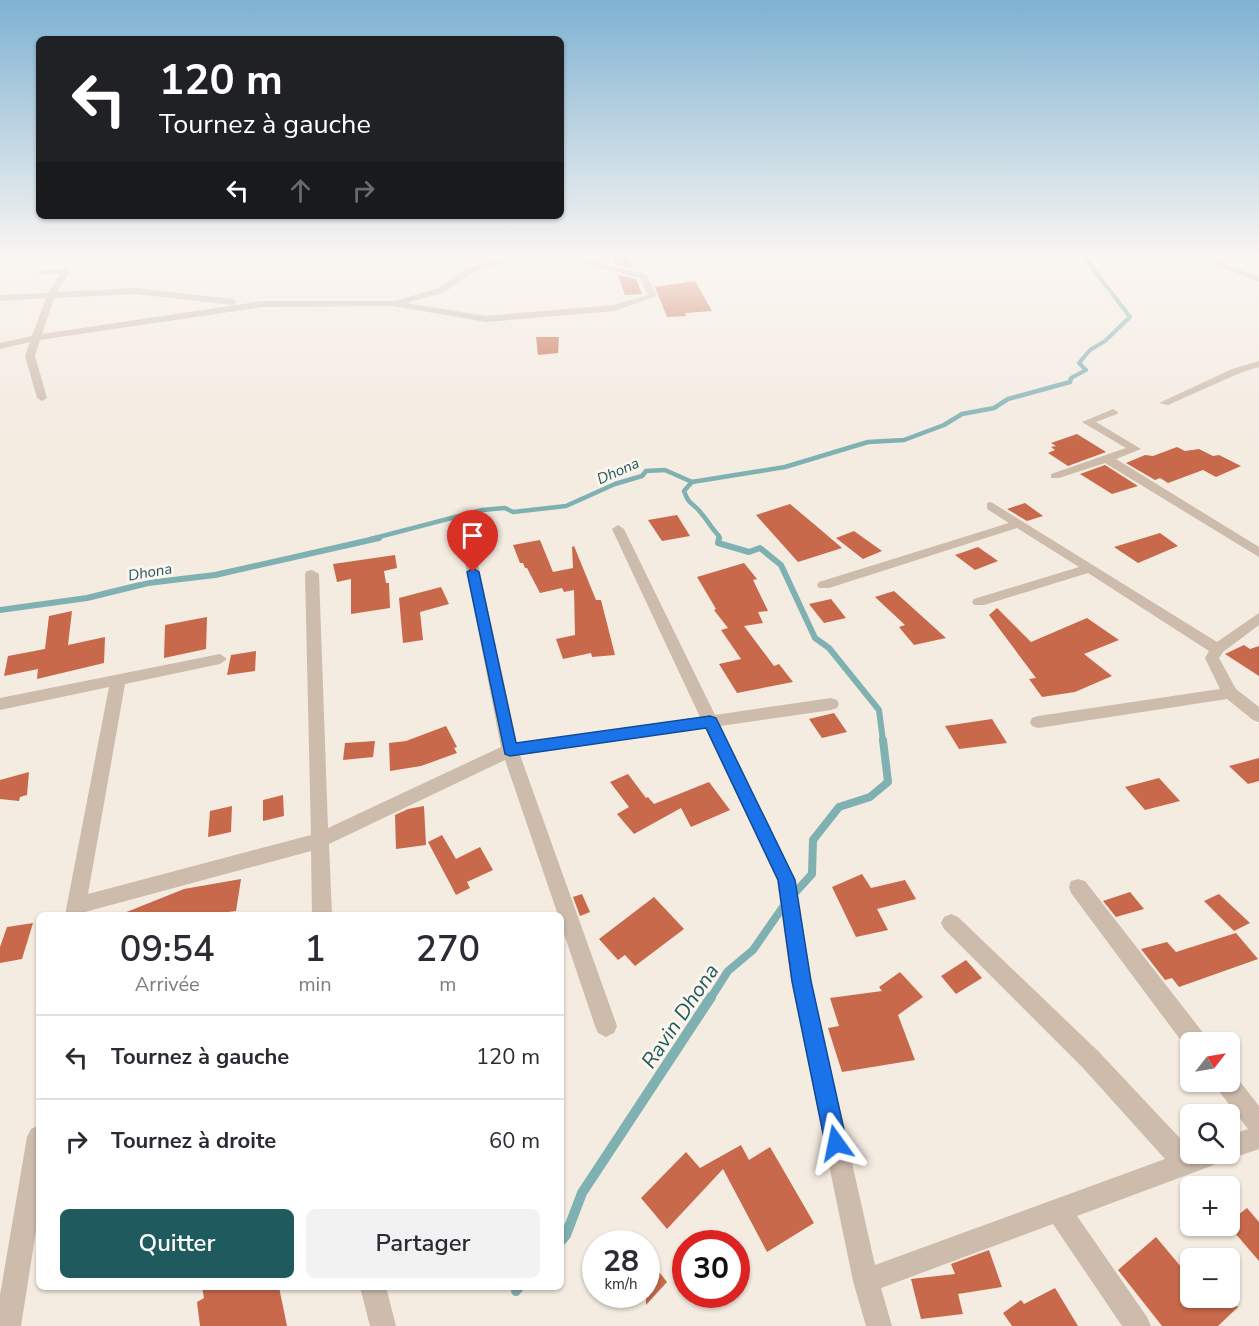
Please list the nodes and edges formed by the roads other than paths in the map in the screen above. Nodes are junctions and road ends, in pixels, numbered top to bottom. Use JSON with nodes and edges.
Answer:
{"nodes":[{"id":1,"x":44,"y":318,"type":"edge"},
{"id":2,"x":167,"y":318,"type":"edge"},
{"id":3,"x":479,"y":318,"type":"edge"},
{"id":4,"x":499,"y":318,"type":"edge"},
{"id":5,"x":37,"y":338,"type":"junction"},
{"id":6,"x":0,"y":346,"type":"edge"},
{"id":7,"x":1259,"y":364,"type":"edge"},
{"id":8,"x":42,"y":398,"type":"dead end"},
{"id":9,"x":1164,"y":403,"type":"dead end"},
{"id":10,"x":1113,"y":412,"type":"dead end"},
{"id":11,"x":1107,"y":459,"type":"junction"},
{"id":12,"x":1055,"y":476,"type":"dead end"},
{"id":13,"x":991,"y":506,"type":"dead end"},
{"id":14,"x":1018,"y":525,"type":"junction"},
{"id":15,"x":464,"y":527,"type":"dead end"},
{"id":16,"x":618,"y":529,"type":"dead end"},
{"id":17,"x":1259,"y":553,"type":"edge"},
{"id":18,"x":1088,"y":569,"type":"junction"},
{"id":19,"x":312,"y":574,"type":"dead end"},
{"id":20,"x":824,"y":585,"type":"dead end"},
{"id":21,"x":980,"y":602,"type":"dead end"},
{"id":22,"x":1259,"y":618,"type":"edge"},
{"id":23,"x":1217,"y":649,"type":"junction"},
{"id":24,"x":220,"y":659,"type":"dead end"},
{"id":25,"x":118,"y":680,"type":"junction"},
{"id":26,"x":1230,"y":693,"type":"junction"},
{"id":27,"x":0,"y":704,"type":"edge"},
{"id":28,"x":831,"y":704,"type":"dead end"},
{"id":29,"x":1259,"y":716,"type":"edge"},
{"id":30,"x":710,"y":722,"type":"junction"},
{"id":31,"x":1038,"y":722,"type":"dead end"},
{"id":32,"x":510,"y":750,"type":"junction"},
{"id":33,"x":318,"y":841,"type":"junction"},
{"id":34,"x":1078,"y":887,"type":"dead end"},
{"id":35,"x":76,"y":911,"type":"edge"},
{"id":36,"x":322,"y":912,"type":"edge"},
{"id":37,"x":951,"y":923,"type":"dead end"},
{"id":38,"x":606,"y":1026,"type":"dead end"},
{"id":39,"x":1188,"y":1032,"type":"edge"},
{"id":40,"x":1234,"y":1092,"type":"edge"},
{"id":41,"x":1259,"y":1125,"type":"edge"},
{"id":42,"x":1259,"y":1137,"type":"edge"},
{"id":43,"x":1240,"y":1144,"type":"edge"},
{"id":44,"x":36,"y":1155,"type":"edge"},
{"id":45,"x":1180,"y":1158,"type":"edge"},
{"id":46,"x":1180,"y":1164,"type":"edge"},
{"id":47,"x":1059,"y":1211,"type":"junction"},
{"id":48,"x":866,"y":1281,"type":"junction"},
{"id":49,"x":374,"y":1290,"type":"edge"},
{"id":50,"x":8,"y":1326,"type":"edge"},
{"id":51,"x":383,"y":1326,"type":"edge"},
{"id":52,"x":879,"y":1326,"type":"edge"},
{"id":53,"x":1138,"y":1326,"type":"edge"}],
"edges":[{"from":1,"to":5,"type":"street"},
{"from":2,"to":5,"type":"street"},
{"from":3,"to":4,"type":"street"},
{"from":5,"to":6,"type":"street"},
{"from":5,"to":8,"type":"street"},
{"from":7,"to":9,"type":"street"},
{"from":10,"to":11,"type":"street"},
{"from":11,"to":12,"type":"street"},
{"from":11,"to":17,"type":"street"},
{"from":13,"to":14,"type":"street"},
{"from":14,"to":18,"type":"street"},
{"from":14,"to":20,"type":"street"},
{"from":15,"to":32,"type":"street"},
{"from":16,"to":30,"type":"street"},
{"from":18,"to":21,"type":"street"},
{"from":18,"to":23,"type":"street"},
{"from":19,"to":33,"type":"street"},
{"from":22,"to":23,"type":"street"},
{"from":23,"to":26,"type":"street"},
{"from":24,"to":25,"type":"street"},
{"from":25,"to":27,"type":"street"},
{"from":25,"to":35,"type":"street"},
{"from":26,"to":29,"type":"street"},
{"from":26,"to":31,"type":"street"},
{"from":28,"to":30,"type":"street"},
{"from":30,"to":32,"type":"street"},
{"from":30,"to":48,"type":"street"},
{"from":32,"to":33,"type":"street"},
{"from":32,"to":38,"type":"street"},
{"from":33,"to":35,"type":"street"},
{"from":33,"to":36,"type":"street"},
{"from":34,"to":39,"type":"street"},
{"from":37,"to":45,"type":"street"},
{"from":40,"to":41,"type":"street"},
{"from":42,"to":43,"type":"street"},
{"from":44,"to":50,"type":"street"},
{"from":46,"to":47,"type":"street"},
{"from":47,"to":48,"type":"street"},
{"from":47,"to":53,"type":"street"},
{"from":48,"to":52,"type":"street"},
{"from":49,"to":51,"type":"street"}]}
